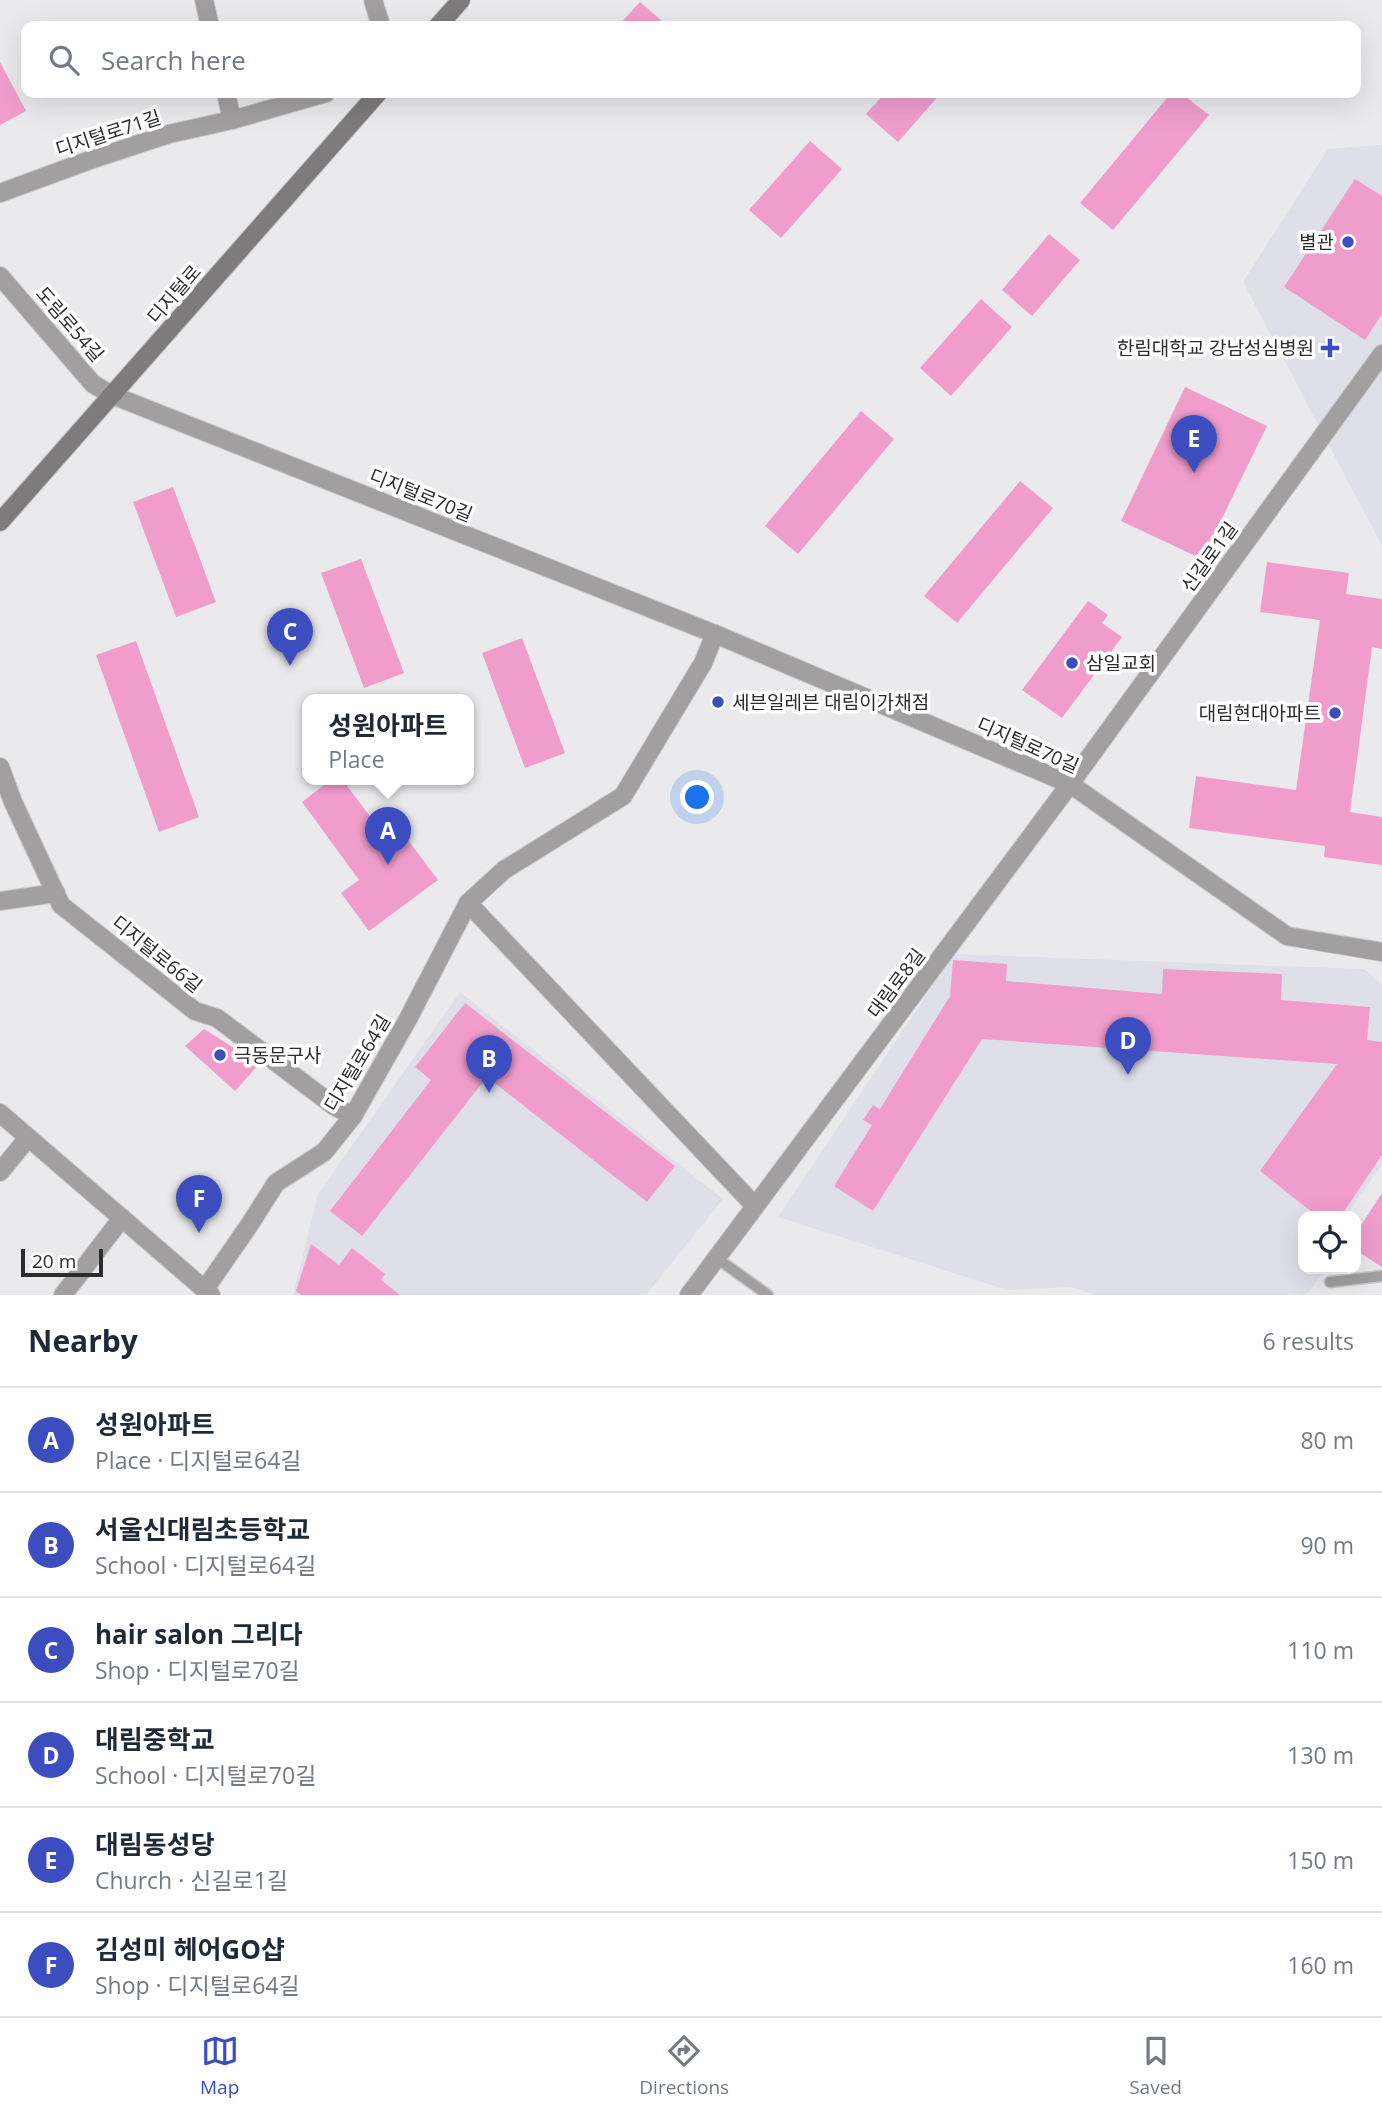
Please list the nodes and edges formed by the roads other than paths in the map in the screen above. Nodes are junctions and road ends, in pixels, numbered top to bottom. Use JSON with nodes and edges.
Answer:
{"nodes":[{"id":1,"x":204,"y":0,"type":"edge"},
{"id":2,"x":373,"y":0,"type":"edge"},
{"id":3,"x":461,"y":0,"type":"edge"},
{"id":4,"x":209,"y":21,"type":"edge"},
{"id":5,"x":379,"y":21,"type":"edge"},
{"id":6,"x":442,"y":21,"type":"edge"},
{"id":7,"x":227,"y":98,"type":"edge"},
{"id":8,"x":309,"y":98,"type":"edge"},
{"id":9,"x":374,"y":98,"type":"edge"},
{"id":10,"x":232,"y":120,"type":"junction"},
{"id":11,"x":0,"y":193,"type":"edge"},
{"id":12,"x":0,"y":276,"type":"edge"},
{"id":13,"x":1382,"y":354,"type":"edge"},
{"id":14,"x":112,"y":396,"type":"junction"},
{"id":15,"x":0,"y":522,"type":"edge"},
{"id":16,"x":715,"y":634,"type":"junction"},
{"id":17,"x":0,"y":767,"type":"edge"},
{"id":18,"x":1070,"y":784,"type":"junction"},
{"id":19,"x":56,"y":893,"type":"junction"},
{"id":20,"x":0,"y":901,"type":"edge"},
{"id":21,"x":468,"y":903,"type":"junction"},
{"id":22,"x":1382,"y":952,"type":"edge"},
{"id":23,"x":0,"y":1113,"type":"edge"},
{"id":24,"x":353,"y":1116,"type":"junction"},
{"id":25,"x":28,"y":1138,"type":"junction"},
{"id":26,"x":0,"y":1172,"type":"edge"},
{"id":27,"x":755,"y":1206,"type":"junction"},
{"id":28,"x":122,"y":1218,"type":"junction"},
{"id":29,"x":718,"y":1259,"type":"junction"},
{"id":30,"x":1382,"y":1276,"type":"edge"},
{"id":31,"x":1330,"y":1282,"type":"dead end"},
{"id":32,"x":208,"y":1292,"type":"edge"},
{"id":33,"x":63,"y":1295,"type":"edge"},
{"id":34,"x":690,"y":1295,"type":"edge"},
{"id":35,"x":768,"y":1295,"type":"edge"}],
"edges":[{"from":1,"to":4,"type":"street"},
{"from":2,"to":5,"type":"street"},
{"from":3,"to":6,"type":"main road"},
{"from":7,"to":10,"type":"street"},
{"from":8,"to":10,"type":"street","name":"디지털로71길"},
{"from":9,"to":14,"type":"main road","name":"디지털로"},
{"from":10,"to":11,"type":"street","name":"디지털로71길"},
{"from":12,"to":14,"type":"street","name":"도림로54길"},
{"from":13,"to":18,"type":"street","name":"신길로1길"},
{"from":14,"to":15,"type":"main road","name":"디지털로"},
{"from":14,"to":16,"type":"street","name":"디지털로70길"},
{"from":16,"to":18,"type":"street","name":"디지털로70길"},
{"from":16,"to":21,"type":"street"},
{"from":17,"to":19,"type":"street","name":"디지털로66길"},
{"from":18,"to":22,"type":"street","name":"디지털로70길"},
{"from":18,"to":27,"type":"street","name":"대림로8길"},
{"from":19,"to":20,"type":"street"},
{"from":19,"to":24,"type":"street","name":"디지털로66길"},
{"from":21,"to":24,"type":"street","name":"디지털로64길"},
{"from":21,"to":27,"type":"street"},
{"from":23,"to":25,"type":"street","name":"디지털로64길"},
{"from":24,"to":32,"type":"street","name":"디지털로64길"},
{"from":25,"to":26,"type":"street"},
{"from":25,"to":28,"type":"street","name":"디지털로64길"},
{"from":27,"to":29,"type":"street","name":"대림로8길"},
{"from":28,"to":32,"type":"street","name":"디지털로64길"},
{"from":28,"to":33,"type":"street"},
{"from":29,"to":34,"type":"street","name":"대림로8길"},
{"from":29,"to":35,"type":"lane"},
{"from":30,"to":31,"type":"lane"}]}
